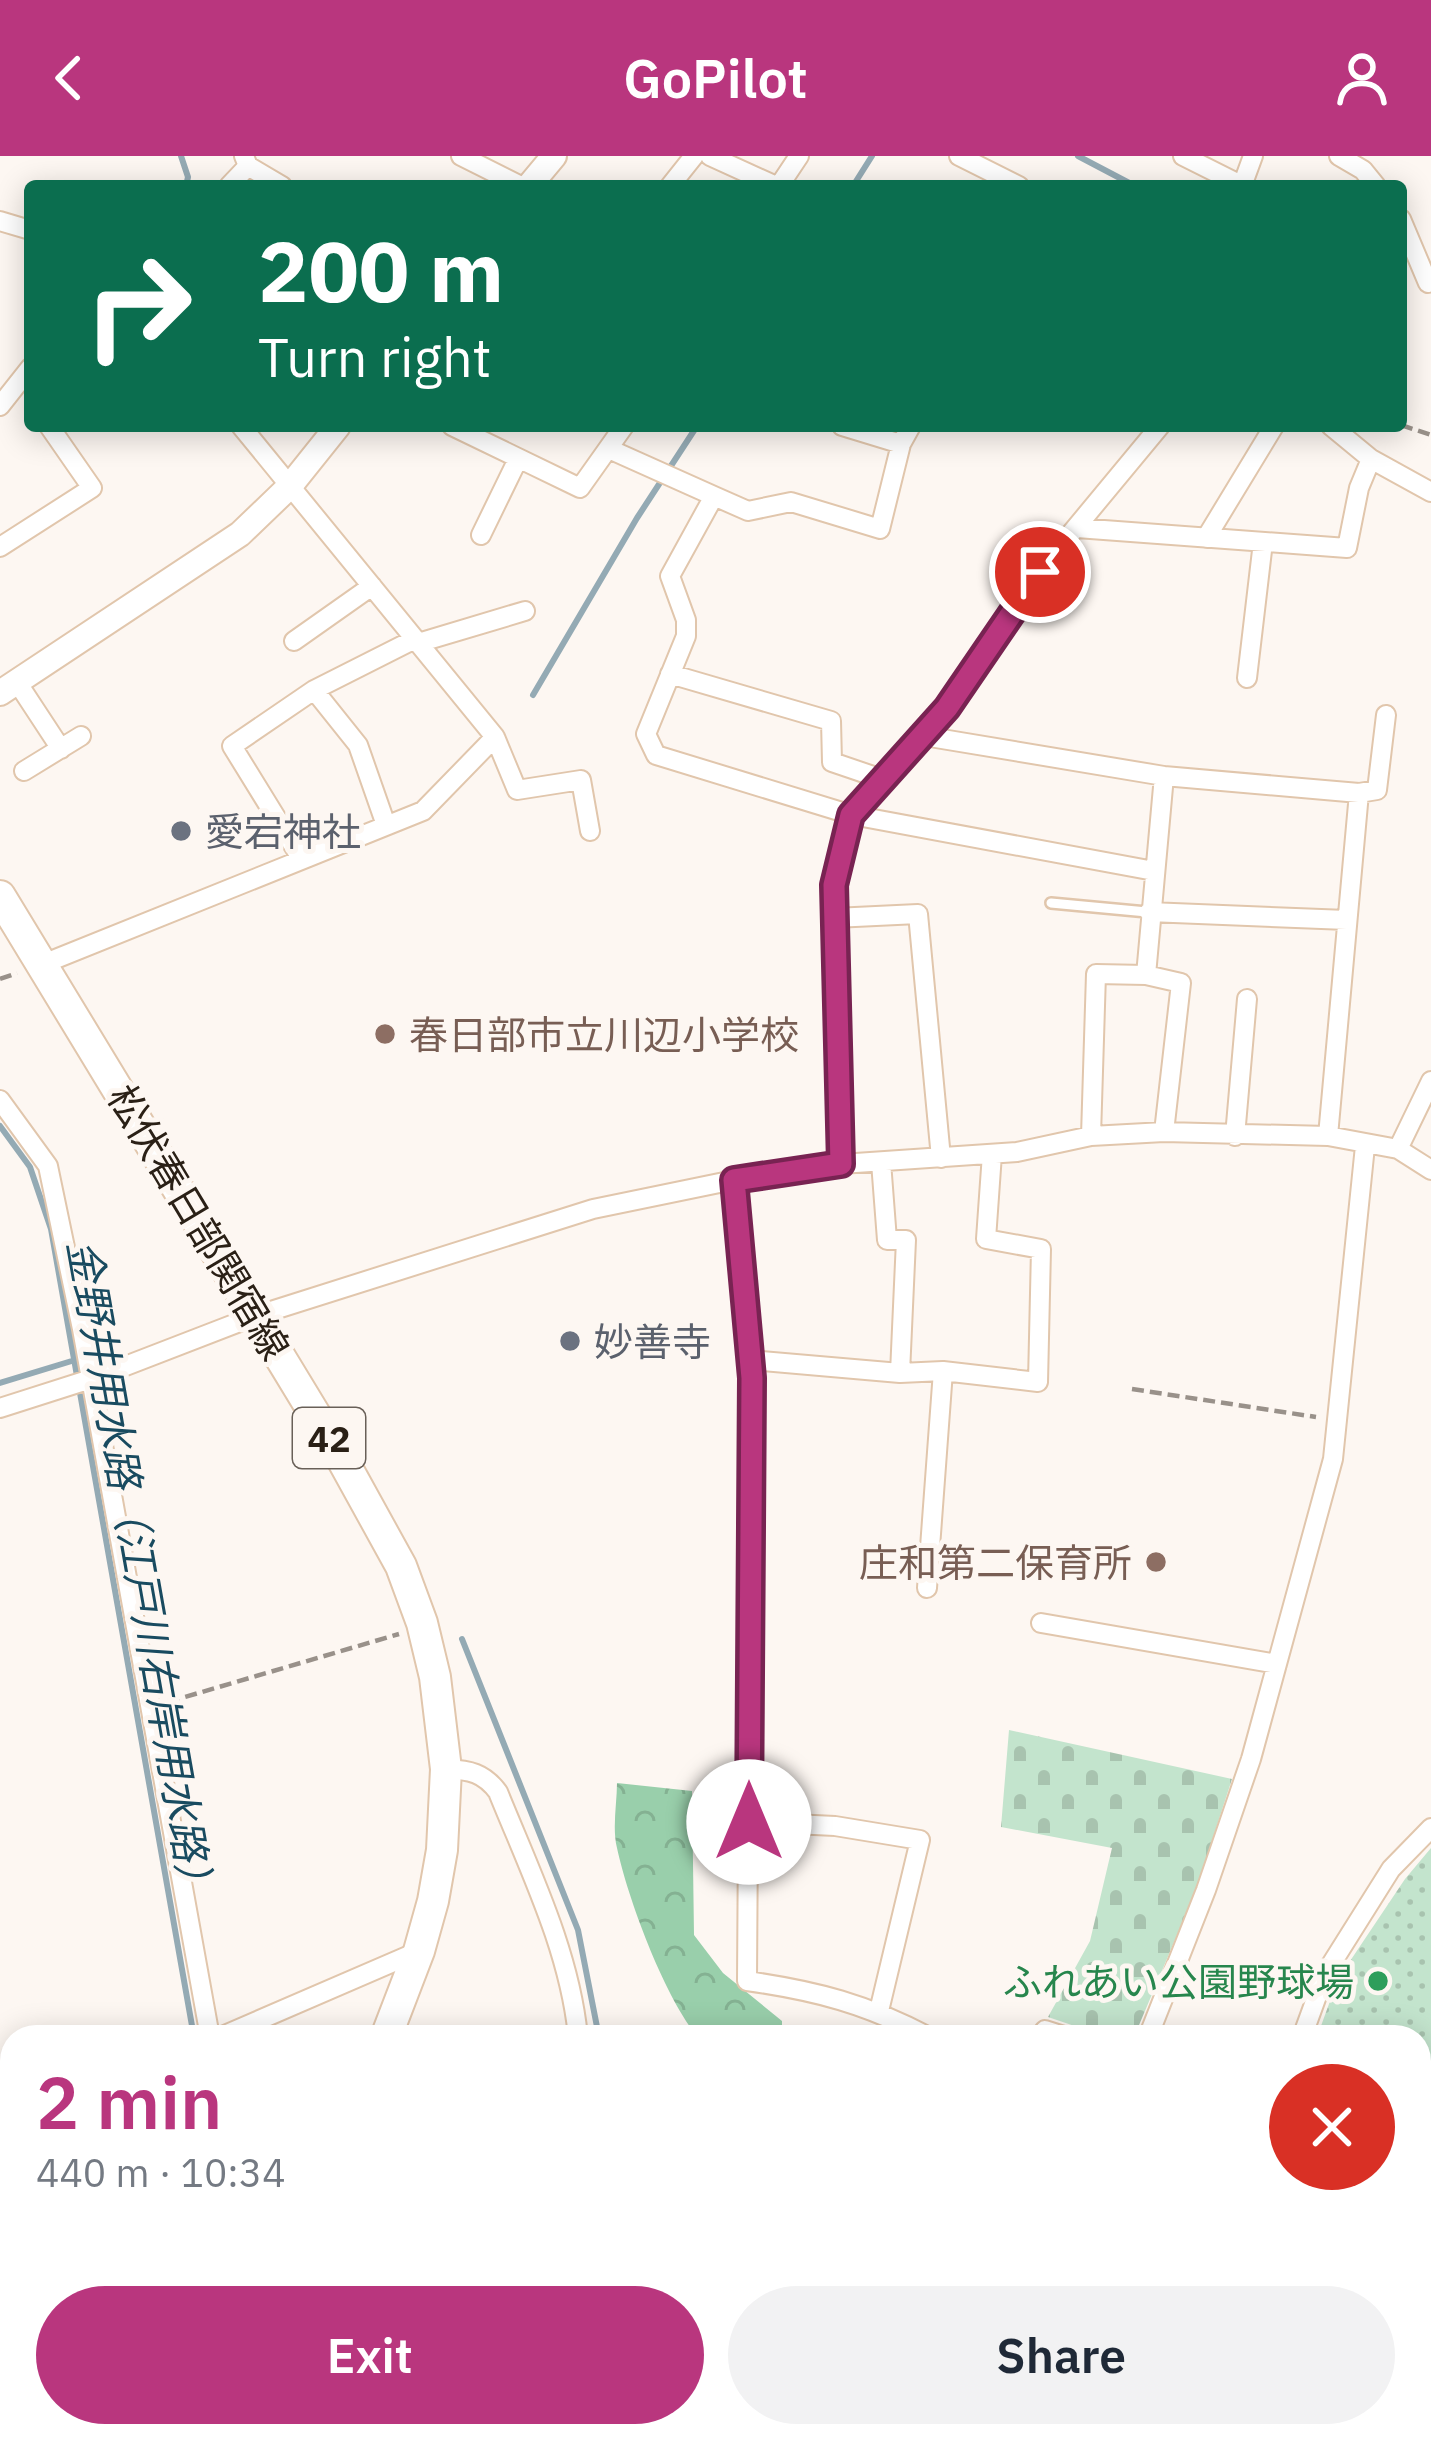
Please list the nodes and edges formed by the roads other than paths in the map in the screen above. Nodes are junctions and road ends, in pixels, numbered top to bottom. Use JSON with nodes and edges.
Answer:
{"nodes":[{"id":1,"x":461,"y":156,"type":"edge"},
{"id":2,"x":554,"y":156,"type":"edge"},
{"id":3,"x":694,"y":156,"type":"edge"},
{"id":4,"x":710,"y":156,"type":"edge"},
{"id":5,"x":958,"y":156,"type":"edge"},
{"id":6,"x":1183,"y":156,"type":"edge"},
{"id":7,"x":1339,"y":156,"type":"edge"},
{"id":8,"x":246,"y":161,"type":"edge"},
{"id":9,"x":273,"y":180,"type":"edge"},
{"id":10,"x":512,"y":180,"type":"edge"},
{"id":11,"x":531,"y":180,"type":"edge"},
{"id":12,"x":675,"y":180,"type":"edge"},
{"id":13,"x":764,"y":180,"type":"edge"},
{"id":14,"x":1007,"y":180,"type":"edge"},
{"id":15,"x":1230,"y":180,"type":"edge"},
{"id":16,"x":1371,"y":180,"type":"edge"},
{"id":17,"x":1407,"y":233,"type":"edge"},
{"id":18,"x":1429,"y":285,"type":"edge"},
{"id":19,"x":23,"y":392,"type":"edge"},
{"id":20,"x":0,"y":406,"type":"edge"},
{"id":21,"x":53,"y":432,"type":"edge"},
{"id":22,"x":246,"y":432,"type":"edge"},
{"id":23,"x":333,"y":432,"type":"edge"},
{"id":24,"x":478,"y":432,"type":"edge"},
{"id":25,"x":620,"y":432,"type":"edge"},
{"id":26,"x":1155,"y":432,"type":"edge"},
{"id":27,"x":1270,"y":432,"type":"edge"},
{"id":28,"x":1337,"y":432,"type":"edge"},
{"id":29,"x":906,"y":435,"type":"edge"},
{"id":30,"x":609,"y":449,"type":"junction"},
{"id":31,"x":518,"y":459,"type":"junction"},
{"id":32,"x":1371,"y":459,"type":"junction"},
{"id":33,"x":290,"y":486,"type":"junction"},
{"id":34,"x":1431,"y":492,"type":"edge"},
{"id":35,"x":714,"y":496,"type":"junction"},
{"id":36,"x":1077,"y":528,"type":"junction"},
{"id":37,"x":481,"y":535,"type":"dead end"},
{"id":38,"x":1206,"y":538,"type":"junction"},
{"id":39,"x":1263,"y":542,"type":"junction"},
{"id":40,"x":0,"y":547,"type":"edge"},
{"id":41,"x":372,"y":586,"type":"junction"},
{"id":42,"x":525,"y":611,"type":"dead end"},
{"id":43,"x":294,"y":641,"type":"dead end"},
{"id":44,"x":416,"y":641,"type":"junction"},
{"id":45,"x":670,"y":674,"type":"junction"},
{"id":46,"x":1247,"y":679,"type":"dead end"},
{"id":47,"x":8,"y":688,"type":"edge"},
{"id":48,"x":314,"y":690,"type":"junction"},
{"id":49,"x":1386,"y":715,"type":"dead end"},
{"id":50,"x":81,"y":736,"type":"dead end"},
{"id":51,"x":495,"y":736,"type":"junction"},
{"id":52,"x":924,"y":736,"type":"junction"},
{"id":53,"x":62,"y":749,"type":"junction"},
{"id":54,"x":24,"y":771,"type":"dead end"},
{"id":55,"x":1164,"y":776,"type":"junction"},
{"id":56,"x":882,"y":779,"type":"junction"},
{"id":57,"x":1359,"y":793,"type":"junction"},
{"id":58,"x":851,"y":815,"type":"junction"},
{"id":59,"x":386,"y":825,"type":"junction"},
{"id":60,"x":590,"y":831,"type":"dead end"},
{"id":61,"x":301,"y":858,"type":"junction"},
{"id":62,"x":1154,"y":872,"type":"junction"},
{"id":63,"x":0,"y":896,"type":"edge"},
{"id":64,"x":1051,"y":903,"type":"dead end"},
{"id":65,"x":1149,"y":912,"type":"junction"},
{"id":66,"x":834,"y":919,"type":"junction"},
{"id":67,"x":1348,"y":920,"type":"junction"},
{"id":68,"x":43,"y":964,"type":"junction"},
{"id":69,"x":1146,"y":975,"type":"junction"},
{"id":70,"x":1247,"y":999,"type":"dead end"},
{"id":71,"x":1431,"y":1082,"type":"edge"},
{"id":72,"x":0,"y":1100,"type":"edge"},
{"id":73,"x":1164,"y":1132,"type":"junction"},
{"id":74,"x":1090,"y":1136,"type":"junction"},
{"id":75,"x":1235,"y":1136,"type":"junction"},
{"id":76,"x":1328,"y":1136,"type":"junction"},
{"id":77,"x":1365,"y":1145,"type":"junction"},
{"id":78,"x":1398,"y":1149,"type":"junction"},
{"id":79,"x":992,"y":1154,"type":"junction"},
{"id":80,"x":940,"y":1158,"type":"junction"},
{"id":81,"x":881,"y":1162,"type":"junction"},
{"id":82,"x":841,"y":1164,"type":"junction"},
{"id":83,"x":1431,"y":1170,"type":"edge"},
{"id":84,"x":734,"y":1180,"type":"junction"},
{"id":85,"x":255,"y":1316,"type":"junction"},
{"id":86,"x":750,"y":1360,"type":"junction"},
{"id":87,"x":944,"y":1371,"type":"junction"},
{"id":88,"x":900,"y":1373,"type":"junction"},
{"id":89,"x":89,"y":1379,"type":"junction"},
{"id":90,"x":0,"y":1408,"type":"edge"},
{"id":91,"x":927,"y":1588,"type":"dead end"},
{"id":92,"x":1041,"y":1623,"type":"dead end"},
{"id":93,"x":1277,"y":1664,"type":"junction"},
{"id":94,"x":446,"y":1769,"type":"junction"},
{"id":95,"x":749,"y":1822,"type":"junction"},
{"id":96,"x":1431,"y":1828,"type":"edge"},
{"id":97,"x":419,"y":1951,"type":"junction"},
{"id":98,"x":879,"y":2011,"type":"junction"},
{"id":99,"x":208,"y":2025,"type":"edge"},
{"id":100,"x":248,"y":2025,"type":"edge"},
{"id":101,"x":391,"y":2025,"type":"edge"},
{"id":102,"x":577,"y":2025,"type":"edge"},
{"id":103,"x":906,"y":2025,"type":"edge"},
{"id":104,"x":1153,"y":2025,"type":"edge"},
{"id":105,"x":1306,"y":2025,"type":"edge"}],
"edges":[{"from":1,"to":10,"type":"street"},
{"from":2,"to":11,"type":"street"},
{"from":3,"to":12,"type":"street"},
{"from":4,"to":13,"type":"street"},
{"from":5,"to":14,"type":"street"},
{"from":6,"to":15,"type":"street"},
{"from":7,"to":16,"type":"street"},
{"from":8,"to":9,"type":"street"},
{"from":17,"to":18,"type":"street"},
{"from":19,"to":20,"type":"street"},
{"from":21,"to":40,"type":"street"},
{"from":22,"to":33,"type":"street"},
{"from":23,"to":33,"type":"street"},
{"from":24,"to":31,"type":"street"},
{"from":25,"to":30,"type":"street"},
{"from":26,"to":36,"type":"street"},
{"from":27,"to":38,"type":"street"},
{"from":28,"to":32,"type":"street"},
{"from":29,"to":35,"type":"street"},
{"from":30,"to":31,"type":"street"},
{"from":30,"to":35,"type":"street"},
{"from":31,"to":37,"type":"street"},
{"from":32,"to":34,"type":"street"},
{"from":32,"to":39,"type":"street"},
{"from":33,"to":41,"type":"street"},
{"from":33,"to":47,"type":"street"},
{"from":35,"to":45,"type":"street"},
{"from":36,"to":38,"type":"street"},
{"from":36,"to":52,"type":"street"},
{"from":38,"to":39,"type":"street"},
{"from":39,"to":46,"type":"street"},
{"from":41,"to":43,"type":"street"},
{"from":41,"to":44,"type":"street"},
{"from":42,"to":44,"type":"street"},
{"from":44,"to":48,"type":"street"},
{"from":44,"to":51,"type":"street"},
{"from":45,"to":56,"type":"street"},
{"from":45,"to":58,"type":"street"},
{"from":47,"to":53,"type":"street"},
{"from":48,"to":59,"type":"street"},
{"from":48,"to":61,"type":"street"},
{"from":49,"to":57,"type":"street"},
{"from":50,"to":53,"type":"street"},
{"from":51,"to":59,"type":"street"},
{"from":51,"to":60,"type":"street"},
{"from":52,"to":55,"type":"street"},
{"from":52,"to":56,"type":"street"},
{"from":53,"to":54,"type":"street"},
{"from":55,"to":57,"type":"street"},
{"from":55,"to":62,"type":"street"},
{"from":56,"to":58,"type":"street"},
{"from":57,"to":67,"type":"street"},
{"from":58,"to":62,"type":"street"},
{"from":58,"to":66,"type":"street"},
{"from":59,"to":61,"type":"street"},
{"from":61,"to":68,"type":"street"},
{"from":62,"to":65,"type":"street"},
{"from":63,"to":68,"type":"main road","name":"松伏春日部関宿線","number":"42"},
{"from":64,"to":65,"type":"lane"},
{"from":65,"to":67,"type":"street"},
{"from":65,"to":69,"type":"street"},
{"from":66,"to":80,"type":"street"},
{"from":66,"to":82,"type":"street"},
{"from":67,"to":76,"type":"street"},
{"from":68,"to":85,"type":"main road","name":"松伏春日部関宿線","number":"42"},
{"from":69,"to":73,"type":"street"},
{"from":69,"to":74,"type":"street"},
{"from":70,"to":75,"type":"street"},
{"from":71,"to":78,"type":"street"},
{"from":72,"to":89,"type":"street"},
{"from":73,"to":74,"type":"street"},
{"from":73,"to":75,"type":"street"},
{"from":74,"to":79,"type":"street"},
{"from":75,"to":76,"type":"street"},
{"from":76,"to":77,"type":"street"},
{"from":77,"to":78,"type":"street"},
{"from":77,"to":93,"type":"street"},
{"from":78,"to":83,"type":"street"},
{"from":79,"to":80,"type":"street"},
{"from":79,"to":87,"type":"street"},
{"from":80,"to":81,"type":"street"},
{"from":81,"to":82,"type":"street"},
{"from":81,"to":88,"type":"street"},
{"from":82,"to":84,"type":"street"},
{"from":84,"to":85,"type":"street"},
{"from":84,"to":86,"type":"street"},
{"from":85,"to":89,"type":"street"},
{"from":85,"to":94,"type":"main road","name":"松伏春日部関宿線","number":"42"},
{"from":86,"to":88,"type":"street"},
{"from":86,"to":95,"type":"street"},
{"from":87,"to":88,"type":"street"},
{"from":87,"to":91,"type":"street"},
{"from":89,"to":90,"type":"street"},
{"from":89,"to":99,"type":"street"},
{"from":92,"to":93,"type":"street"},
{"from":93,"to":104,"type":"street"},
{"from":94,"to":97,"type":"main road","name":"松伏春日部関宿線","number":"42"},
{"from":94,"to":102,"type":"street"},
{"from":95,"to":98,"type":"street"},
{"from":95,"to":98,"type":"street"},
{"from":96,"to":105,"type":"street"},
{"from":97,"to":100,"type":"street"},
{"from":97,"to":101,"type":"main road","name":"松伏春日部関宿線","number":"42"},
{"from":98,"to":103,"type":"street"}]}
